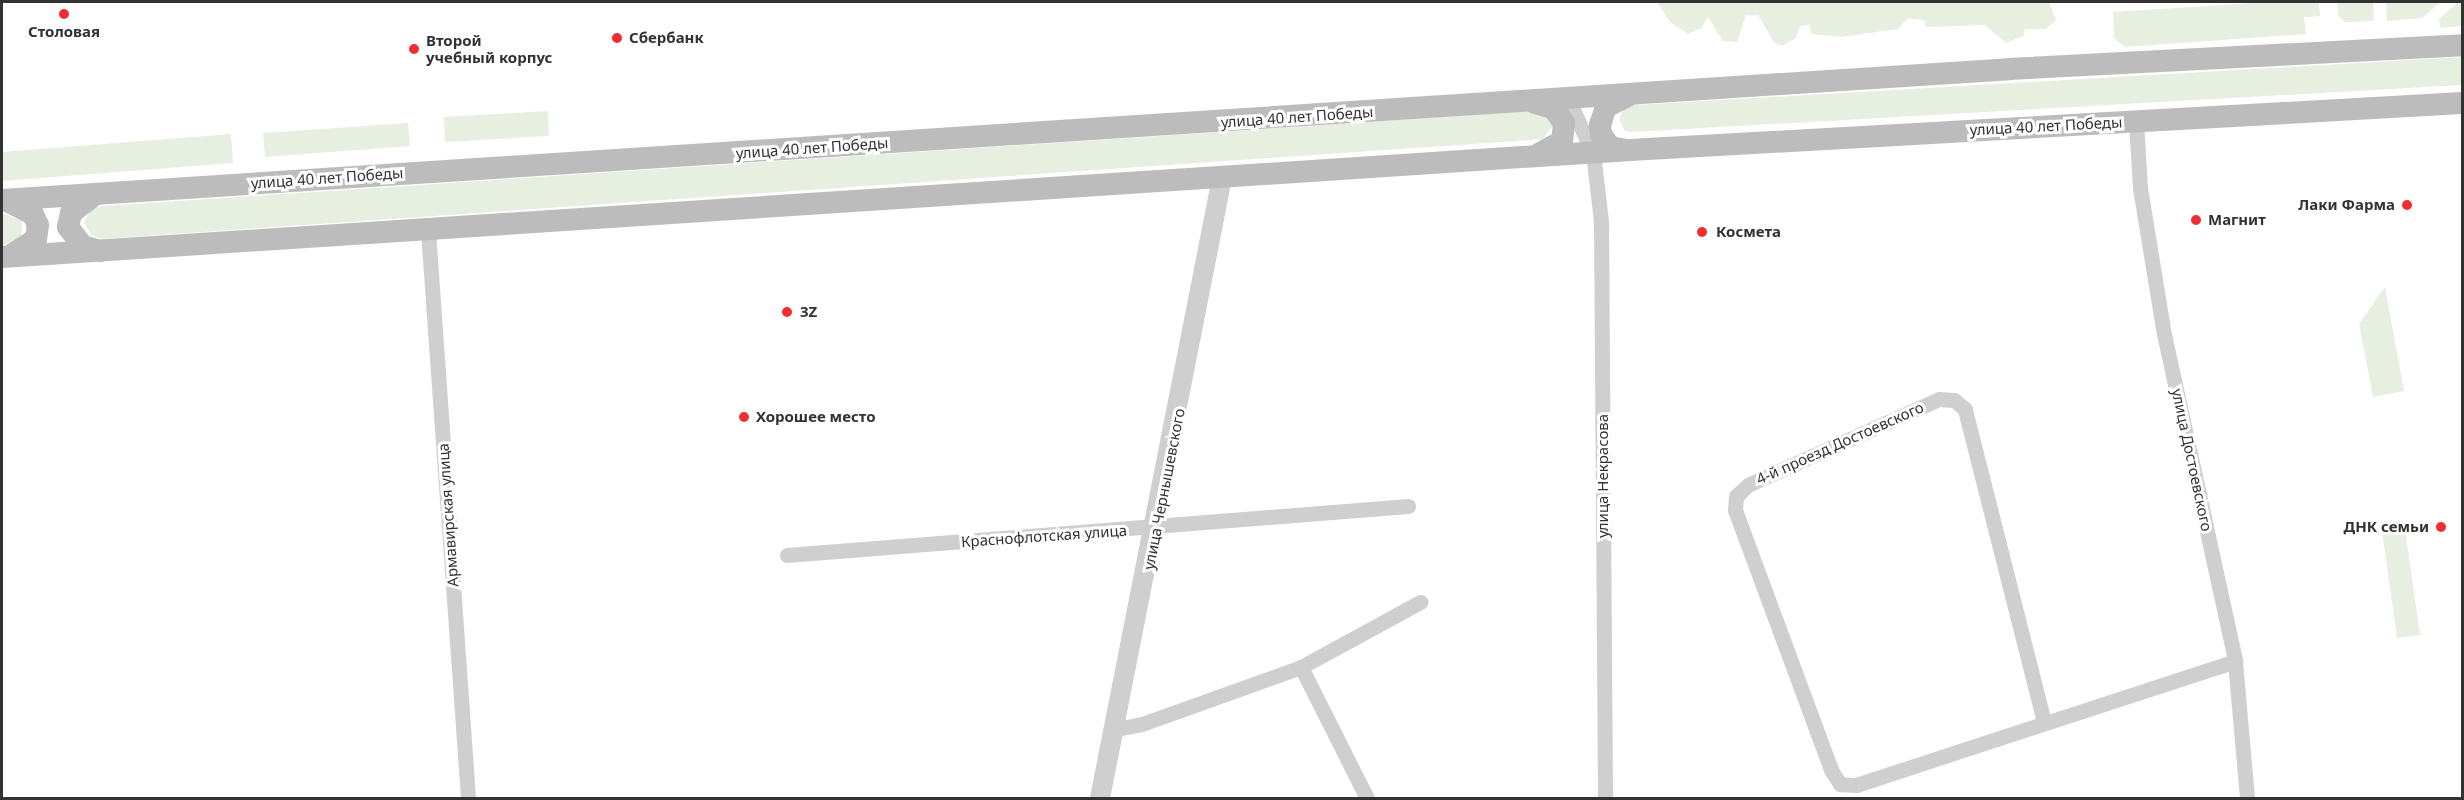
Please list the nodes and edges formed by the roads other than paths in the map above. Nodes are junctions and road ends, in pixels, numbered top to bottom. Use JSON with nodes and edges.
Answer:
{"nodes":[{"id":1,"x":2463,"y":45,"type":"edge"},
{"id":2,"x":1632,"y":95,"type":"junction"},
{"id":3,"x":1568,"y":99,"type":"junction"},
{"id":4,"x":1527,"y":102,"type":"junction"},
{"id":5,"x":2463,"y":103,"type":"edge"},
{"id":6,"x":2136,"y":121,"type":"junction"},
{"id":7,"x":1630,"y":150,"type":"junction"},
{"id":8,"x":1593,"y":153,"type":"junction"},
{"id":9,"x":1526,"y":157,"type":"junction"},
{"id":10,"x":1222,"y":178,"type":"junction"},
{"id":11,"x":96,"y":194,"type":"junction"},
{"id":12,"x":3,"y":200,"type":"edge"},
{"id":13,"x":428,"y":231,"type":"junction"},
{"id":14,"x":100,"y":251,"type":"junction"},
{"id":15,"x":5,"y":257,"type":"edge"},
{"id":16,"x":1408,"y":506,"type":"dead end"},
{"id":17,"x":1156,"y":527,"type":"junction"},
{"id":18,"x":787,"y":555,"type":"dead end"},
{"id":19,"x":1420,"y":602,"type":"dead end"},
{"id":20,"x":2235,"y":662,"type":"junction"},
{"id":21,"x":1301,"y":667,"type":"junction"},
{"id":22,"x":2044,"y":722,"type":"junction"},
{"id":23,"x":1116,"y":729,"type":"junction"},
{"id":24,"x":468,"y":798,"type":"edge"},
{"id":25,"x":1100,"y":798,"type":"edge"},
{"id":26,"x":1367,"y":798,"type":"edge"},
{"id":27,"x":1605,"y":798,"type":"edge"},
{"id":28,"x":2247,"y":798,"type":"edge"}],
"edges":[{"from":1,"to":2,"type":"main road","name":"улица 40 лет Победы"},
{"from":2,"to":3,"type":"main road","name":"улица 40 лет Победы"},
{"from":2,"to":7,"type":"main road","name":"улица 40 лет Победы"},
{"from":3,"to":4,"type":"main road","name":"улица 40 лет Победы"},
{"from":3,"to":8,"type":"street"},
{"from":4,"to":9,"type":"main road","name":"улица 40 лет Победы"},
{"from":4,"to":11,"type":"main road","name":"улица 40 лет Победы"},
{"from":5,"to":6,"type":"main road","name":"улица 40 лет Победы"},
{"from":6,"to":7,"type":"main road","name":"улица 40 лет Победы"},
{"from":6,"to":20,"type":"street","name":"улица Достоевского"},
{"from":7,"to":8,"type":"main road","name":"улица 40 лет Победы"},
{"from":8,"to":9,"type":"main road","name":"улица 40 лет Победы"},
{"from":8,"to":27,"type":"street","name":"улица Некрасова"},
{"from":9,"to":10,"type":"main road","name":"улица 40 лет Победы"},
{"from":10,"to":13,"type":"main road","name":"улица 40 лет Победы"},
{"from":10,"to":17,"type":"street","name":"улица Чернышевского"},
{"from":11,"to":12,"type":"main road","name":"улица 40 лет Победы"},
{"from":11,"to":14,"type":"main road"},
{"from":12,"to":15,"type":"main road","name":"улица 40 лет Победы"},
{"from":13,"to":14,"type":"main road","name":"улица 40 лет Победы"},
{"from":13,"to":24,"type":"street","name":"Армавирская улица"},
{"from":14,"to":15,"type":"main road","name":"улица 40 лет Победы"},
{"from":16,"to":17,"type":"street","name":"Краснофлотская улица"},
{"from":17,"to":18,"type":"street","name":"Краснофлотская улица"},
{"from":17,"to":23,"type":"street","name":"улица Чернышевского"},
{"from":19,"to":21,"type":"street"},
{"from":20,"to":22,"type":"street","name":"4-й проезд Достоевского"},
{"from":20,"to":28,"type":"street","name":"улица Достоевского"},
{"from":21,"to":23,"type":"street"},
{"from":21,"to":26,"type":"street"},
{"from":22,"to":22,"type":"street","name":"4-й проезд Достоевского"},
{"from":23,"to":25,"type":"street","name":"улица Чернышевского"}]}
